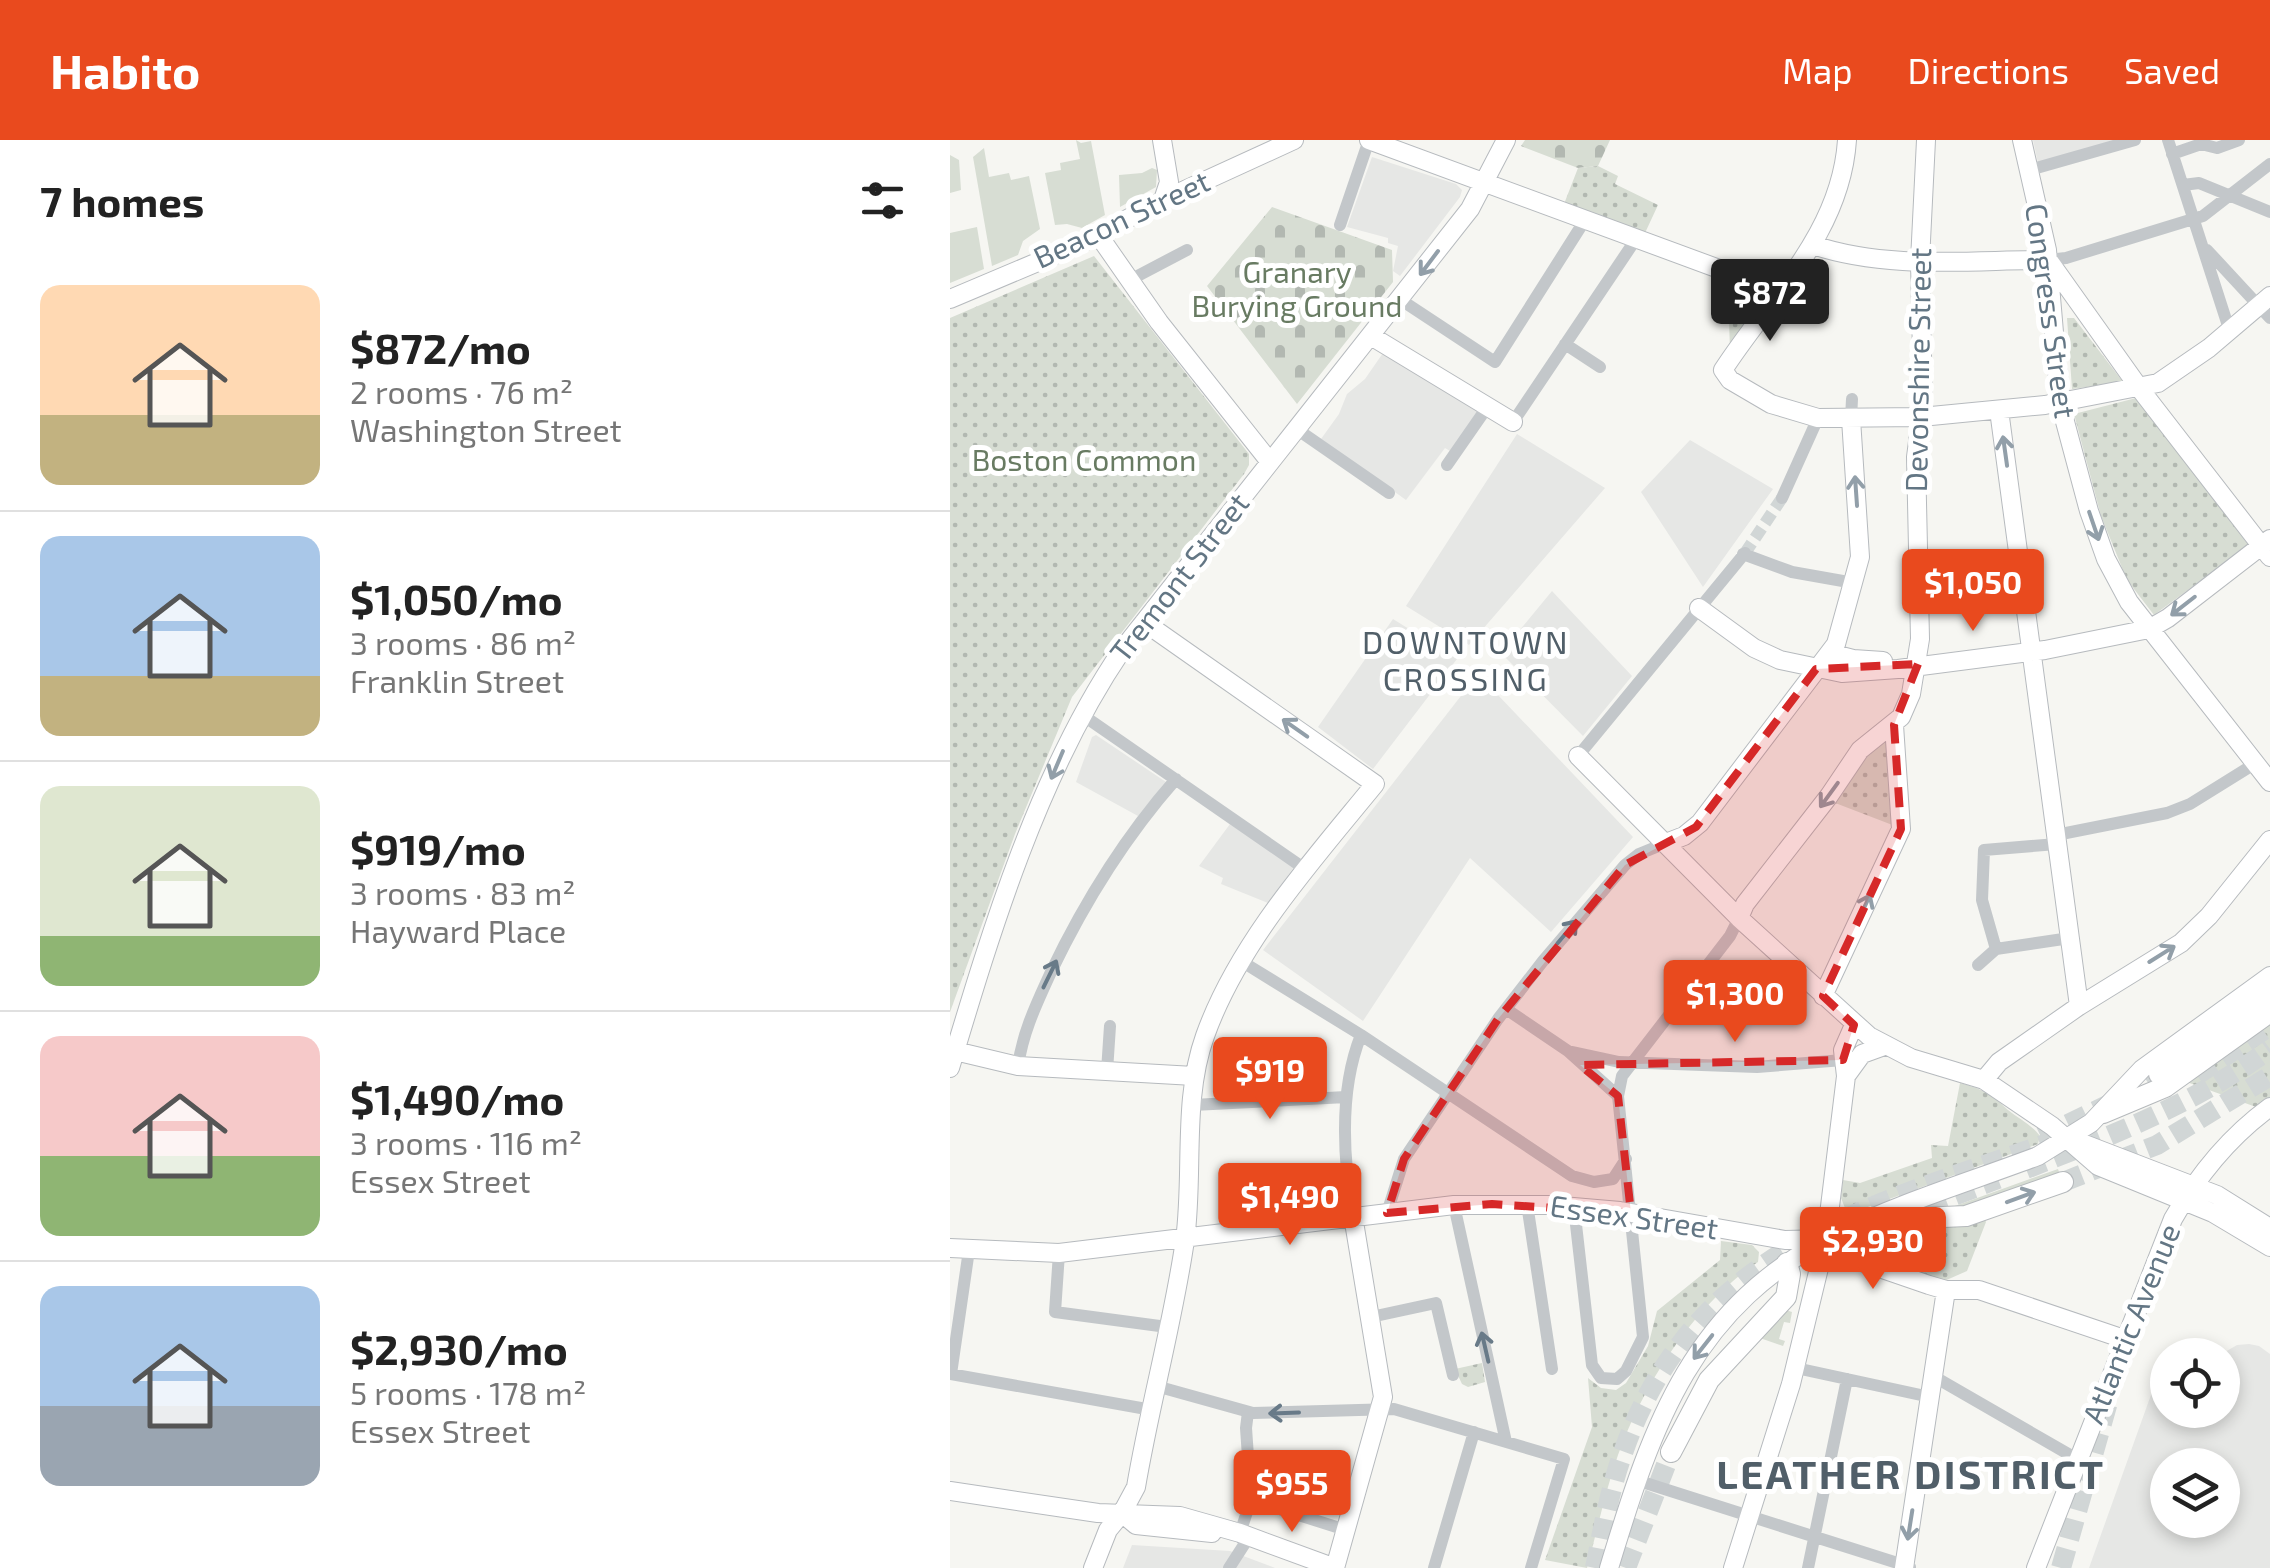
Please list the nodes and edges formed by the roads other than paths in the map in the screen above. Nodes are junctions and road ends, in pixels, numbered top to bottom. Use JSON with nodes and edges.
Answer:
{"nodes":[{"id":1,"x":1162,"y":140,"type":"edge"},
{"id":2,"x":1294,"y":140,"type":"edge"},
{"id":3,"x":1369,"y":140,"type":"edge"},
{"id":4,"x":1506,"y":140,"type":"edge"},
{"id":5,"x":1848,"y":140,"type":"edge"},
{"id":6,"x":1926,"y":140,"type":"edge"},
{"id":7,"x":2022,"y":140,"type":"edge"},
{"id":8,"x":2135,"y":140,"type":"edge"},
{"id":9,"x":2238,"y":140,"type":"edge"},
{"id":10,"x":1261,"y":147,"type":"edge"},
{"id":11,"x":2170,"y":147,"type":"edge"},
{"id":12,"x":2270,"y":164,"type":"edge"},
{"id":13,"x":2029,"y":170,"type":"junction"},
{"id":14,"x":1485,"y":183,"type":"junction"},
{"id":15,"x":2183,"y":185,"type":"junction"},
{"id":16,"x":2232,"y":194,"type":"junction"},
{"id":17,"x":1163,"y":200,"type":"junction"},
{"id":18,"x":2270,"y":212,"type":"edge"},
{"id":19,"x":2195,"y":219,"type":"junction"},
{"id":20,"x":1585,"y":220,"type":"junction"},
{"id":21,"x":1340,"y":225,"type":"dead end"},
{"id":22,"x":1098,"y":236,"type":"junction"},
{"id":23,"x":1636,"y":239,"type":"junction"},
{"id":24,"x":1813,"y":245,"type":"junction"},
{"id":25,"x":2205,"y":248,"type":"junction"},
{"id":26,"x":1188,"y":250,"type":"dead end"},
{"id":27,"x":2048,"y":260,"type":"junction"},
{"id":28,"x":1920,"y":261,"type":"junction"},
{"id":29,"x":1128,"y":281,"type":"junction"},
{"id":30,"x":1779,"y":291,"type":"junction"},
{"id":31,"x":950,"y":299,"type":"edge"},
{"id":32,"x":1401,"y":300,"type":"junction"},
{"id":33,"x":2266,"y":307,"type":"edge"},
{"id":34,"x":2230,"y":332,"type":"junction"},
{"id":35,"x":1371,"y":336,"type":"junction"},
{"id":36,"x":1565,"y":344,"type":"junction"},
{"id":37,"x":1600,"y":367,"type":"dead end"},
{"id":38,"x":2140,"y":388,"type":"junction"},
{"id":39,"x":1852,"y":399,"type":"dead end"},
{"id":40,"x":2060,"y":403,"type":"junction"},
{"id":41,"x":1488,"y":406,"type":"junction"},
{"id":42,"x":1999,"y":410,"type":"junction"},
{"id":43,"x":1921,"y":417,"type":"junction"},
{"id":44,"x":1818,"y":418,"type":"junction"},
{"id":45,"x":1851,"y":419,"type":"junction"},
{"id":46,"x":1513,"y":422,"type":"joint"},
{"id":47,"x":1298,"y":430,"type":"junction"},
{"id":48,"x":1270,"y":462,"type":"junction"},
{"id":49,"x":1447,"y":465,"type":"dead end"},
{"id":50,"x":1389,"y":493,"type":"dead end"},
{"id":51,"x":1782,"y":498,"type":"tunnel mouth"},
{"id":52,"x":2267,"y":548,"type":"edge"},
{"id":53,"x":1854,"y":583,"type":"junction"},
{"id":54,"x":1699,"y":608,"type":"junction"},
{"id":55,"x":1144,"y":622,"type":"junction"},
{"id":56,"x":2149,"y":629,"type":"junction"},
{"id":57,"x":2032,"y":652,"type":"junction"},
{"id":58,"x":1830,"y":653,"type":"junction"},
{"id":59,"x":1918,"y":664,"type":"junction"},
{"id":60,"x":1816,"y":669,"type":"junction"},
{"id":61,"x":1081,"y":714,"type":"junction"},
{"id":62,"x":1894,"y":725,"type":"junction"},
{"id":63,"x":1578,"y":756,"type":"joint"},
{"id":64,"x":2256,"y":763,"type":"junction"},
{"id":65,"x":1176,"y":779,"type":"junction"},
{"id":66,"x":2270,"y":782,"type":"edge"},
{"id":67,"x":2057,"y":839,"type":"junction"},
{"id":68,"x":2270,"y":840,"type":"edge"},
{"id":69,"x":1666,"y":843,"type":"junction"},
{"id":70,"x":1305,"y":870,"type":"junction"},
{"id":71,"x":1740,"y":918,"type":"junction"},
{"id":72,"x":2070,"y":938,"type":"junction"},
{"id":73,"x":1996,"y":949,"type":"junction"},
{"id":74,"x":1241,"y":960,"type":"junction"},
{"id":75,"x":1978,"y":965,"type":"dead end"},
{"id":76,"x":2270,"y":976,"type":"edge"},
{"id":77,"x":2270,"y":994,"type":"edge"},
{"id":78,"x":1823,"y":996,"type":"junction"},
{"id":79,"x":2079,"y":1006,"type":"junction"},
{"id":80,"x":1506,"y":1008,"type":"junction"},
{"id":81,"x":2270,"y":1012,"type":"edge"},
{"id":82,"x":1854,"y":1024,"type":"junction"},
{"id":83,"x":1110,"y":1026,"type":"dead end"},
{"id":84,"x":1361,"y":1035,"type":"junction"},
{"id":85,"x":1884,"y":1046,"type":"junction"},
{"id":86,"x":1568,"y":1051,"type":"junction"},
{"id":87,"x":953,"y":1060,"type":"edge"},
{"id":88,"x":1631,"y":1062,"type":"junction"},
{"id":89,"x":1018,"y":1066,"type":"junction"},
{"id":90,"x":1845,"y":1068,"type":"junction"},
{"id":91,"x":1108,"y":1071,"type":"junction"},
{"id":92,"x":2159,"y":1074,"type":"tunnel mouth"},
{"id":93,"x":1194,"y":1076,"type":"junction"},
{"id":94,"x":1984,"y":1080,"type":"junction"},
{"id":95,"x":1449,"y":1094,"type":"junction"},
{"id":96,"x":1618,"y":1096,"type":"junction"},
{"id":97,"x":1346,"y":1097,"type":"junction"},
{"id":98,"x":1193,"y":1104,"type":"junction"},
{"id":99,"x":2270,"y":1107,"type":"edge"},
{"id":100,"x":2103,"y":1114,"type":"junction"},
{"id":101,"x":2069,"y":1139,"type":"junction"},
{"id":102,"x":1626,"y":1159,"type":"junction"},
{"id":103,"x":2063,"y":1182,"type":"tunnel mouth"},
{"id":104,"x":2188,"y":1194,"type":"junction"},
{"id":105,"x":1527,"y":1204,"type":"junction"},
{"id":106,"x":1454,"y":1205,"type":"junction"},
{"id":107,"x":1574,"y":1207,"type":"junction"},
{"id":108,"x":1387,"y":1213,"type":"junction"},
{"id":109,"x":1631,"y":1213,"type":"junction"},
{"id":110,"x":1353,"y":1216,"type":"junction"},
{"id":111,"x":2270,"y":1228,"type":"edge"},
{"id":112,"x":1756,"y":1235,"type":"junction"},
{"id":113,"x":1185,"y":1238,"type":"junction"},
{"id":114,"x":1826,"y":1239,"type":"junction"},
{"id":115,"x":2270,"y":1247,"type":"edge"},
{"id":116,"x":959,"y":1249,"type":"edge"},
{"id":117,"x":1059,"y":1253,"type":"junction"},
{"id":118,"x":1787,"y":1263,"type":"junction"},
{"id":119,"x":1946,"y":1290,"type":"junction"},
{"id":120,"x":1371,"y":1317,"type":"junction"},
{"id":121,"x":1167,"y":1327,"type":"junction"},
{"id":122,"x":2124,"y":1339,"type":"junction"},
{"id":123,"x":1796,"y":1368,"type":"junction"},
{"id":124,"x":1552,"y":1369,"type":"dead end"},
{"id":125,"x":950,"y":1374,"type":"edge"},
{"id":126,"x":1453,"y":1375,"type":"dead end"},
{"id":127,"x":1933,"y":1376,"type":"junction"},
{"id":128,"x":1847,"y":1380,"type":"junction"},
{"id":129,"x":1156,"y":1386,"type":"junction"},
{"id":130,"x":1930,"y":1396,"type":"junction"},
{"id":131,"x":1382,"y":1409,"type":"junction"},
{"id":132,"x":1152,"y":1410,"type":"junction"},
{"id":133,"x":1248,"y":1412,"type":"junction"},
{"id":134,"x":1474,"y":1432,"type":"junction"},
{"id":135,"x":1506,"y":1442,"type":"junction"},
{"id":136,"x":1671,"y":1452,"type":"tunnel mouth"},
{"id":137,"x":2078,"y":1459,"type":"junction"},
{"id":138,"x":1636,"y":1480,"type":"junction"},
{"id":139,"x":950,"y":1491,"type":"edge"},
{"id":140,"x":1251,"y":1500,"type":"junction"},
{"id":141,"x":1122,"y":1514,"type":"junction"},
{"id":142,"x":1750,"y":1514,"type":"junction"},
{"id":143,"x":1346,"y":1530,"type":"junction"},
{"id":144,"x":1245,"y":1535,"type":"junction"},
{"id":145,"x":1814,"y":1536,"type":"junction"},
{"id":146,"x":1907,"y":1567,"type":"edge"},
{"id":147,"x":1093,"y":1568,"type":"edge"},
{"id":148,"x":1106,"y":1568,"type":"edge"},
{"id":149,"x":1229,"y":1568,"type":"edge"},
{"id":150,"x":1335,"y":1568,"type":"edge"},
{"id":151,"x":1434,"y":1568,"type":"edge"},
{"id":152,"x":1531,"y":1568,"type":"edge"},
{"id":153,"x":1609,"y":1568,"type":"edge"},
{"id":154,"x":1734,"y":1568,"type":"edge"},
{"id":155,"x":1808,"y":1568,"type":"edge"},
{"id":156,"x":2036,"y":1568,"type":"edge"}],
"edges":[{"from":1,"to":17,"type":"main road"},
{"from":2,"to":10,"type":"main road","name":"Beacon Street"},
{"from":3,"to":14,"type":"main road"},
{"from":3,"to":21,"type":"street"},
{"from":4,"to":14,"type":"main road","name":"Tremont Street"},
{"from":5,"to":24,"type":"main road"},
{"from":6,"to":28,"type":"main road","name":"Devonshire Street"},
{"from":7,"to":13,"type":"main road","name":"Congress Street"},
{"from":8,"to":13,"type":"street"},
{"from":9,"to":11,"type":"street"},
{"from":10,"to":17,"type":"main road","name":"Beacon Street"},
{"from":11,"to":15,"type":"street"},
{"from":12,"to":16,"type":"street"},
{"from":13,"to":27,"type":"main road","name":"Congress Street"},
{"from":14,"to":20,"type":"main road"},
{"from":14,"to":32,"type":"main road","name":"Tremont Street","one_way":true},
{"from":15,"to":16,"type":"street"},
{"from":15,"to":19,"type":"street"},
{"from":16,"to":18,"type":"street"},
{"from":16,"to":19,"type":"street"},
{"from":17,"to":22,"type":"main road","name":"Beacon Street"},
{"from":19,"to":25,"type":"street"},
{"from":19,"to":27,"type":"street"},
{"from":20,"to":23,"type":"main road"},
{"from":20,"to":32,"type":"street"},
{"from":22,"to":29,"type":"main road"},
{"from":22,"to":31,"type":"main road","name":"Beacon Street"},
{"from":23,"to":30,"type":"main road"},
{"from":23,"to":36,"type":"street"},
{"from":24,"to":28,"type":"main road"},
{"from":24,"to":30,"type":"main road"},
{"from":25,"to":33,"type":"street"},
{"from":25,"to":34,"type":"street"},
{"from":26,"to":29,"type":"street"},
{"from":27,"to":28,"type":"main road"},
{"from":27,"to":38,"type":"main road"},
{"from":27,"to":40,"type":"main road","name":"Congress Street"},
{"from":28,"to":43,"type":"main road","name":"Devonshire Street"},
{"from":29,"to":48,"type":"main road"},
{"from":30,"to":44,"type":"main road"},
{"from":32,"to":35,"type":"main road","name":"Tremont Street"},
{"from":33,"to":34,"type":"main road"},
{"from":34,"to":38,"type":"main road"},
{"from":35,"to":41,"type":"main road"},
{"from":35,"to":47,"type":"main road","name":"Tremont Street"},
{"from":36,"to":37,"type":"street"},
{"from":36,"to":46,"type":"street"},
{"from":38,"to":40,"type":"main road"},
{"from":38,"to":52,"type":"main road"},
{"from":39,"to":45,"type":"street"},
{"from":40,"to":42,"type":"main road"},
{"from":40,"to":56,"type":"main road","name":"Congress Street","one_way":true},
{"from":41,"to":46,"type":"main road"},
{"from":41,"to":49,"type":"street"},
{"from":42,"to":43,"type":"main road"},
{"from":57,"to":42,"type":"main road","one_way":true},
{"from":43,"to":45,"type":"main road"},
{"from":43,"to":59,"type":"main road","name":"Devonshire Street"},
{"from":44,"to":45,"type":"main road"},
{"from":44,"to":51,"type":"street"},
{"from":53,"to":45,"type":"main road","one_way":true},
{"from":47,"to":48,"type":"main road","name":"Tremont Street"},
{"from":47,"to":50,"type":"street"},
{"from":48,"to":55,"type":"main road","name":"Tremont Street"},
{"from":52,"to":56,"type":"main road","one_way":true},
{"from":53,"to":54,"type":"street"},
{"from":53,"to":58,"type":"main road"},
{"from":54,"to":60,"type":"main road"},
{"from":54,"to":63,"type":"street"},
{"from":55,"to":61,"type":"main road","name":"Tremont Street"},
{"from":70,"to":55,"type":"main road","one_way":true},
{"from":56,"to":57,"type":"main road"},
{"from":56,"to":64,"type":"main road","name":"Congress Street"},
{"from":57,"to":59,"type":"main road"},
{"from":57,"to":67,"type":"main road"},
{"from":58,"to":59,"type":"main road"},
{"from":58,"to":60,"type":"main road"},
{"from":59,"to":60,"type":"main road"},
{"from":59,"to":62,"type":"main road","name":"Devonshire Street"},
{"from":60,"to":69,"type":"main road"},
{"from":61,"to":65,"type":"street"},
{"from":61,"to":87,"type":"main road","name":"Tremont Street","one_way":true},
{"from":62,"to":71,"type":"main road","one_way":true},
{"from":78,"to":62,"type":"main road","name":"Devonshire Street","one_way":true},
{"from":63,"to":69,"type":"main road"},
{"from":64,"to":66,"type":"main road","name":"Congress Street"},
{"from":64,"to":67,"type":"street"},
{"from":65,"to":70,"type":"street"},
{"from":89,"to":65,"type":"street","one_way":true},
{"from":67,"to":72,"type":"main road"},
{"from":67,"to":73,"type":"street"},
{"from":79,"to":68,"type":"main road","one_way":true},
{"from":69,"to":71,"type":"main road"},
{"from":80,"to":69,"type":"street","one_way":true},
{"from":70,"to":74,"type":"main road"},
{"from":71,"to":78,"type":"main road"},
{"from":71,"to":88,"type":"street"},
{"from":72,"to":73,"type":"street"},
{"from":72,"to":79,"type":"main road"},
{"from":73,"to":75,"type":"street"},
{"from":74,"to":84,"type":"street"},
{"from":74,"to":93,"type":"main road"},
{"from":76,"to":100,"type":"main road"},
{"from":77,"to":92,"type":"highway"},
{"from":78,"to":82,"type":"main road"},
{"from":79,"to":94,"type":"main road"},
{"from":80,"to":86,"type":"street"},
{"from":80,"to":95,"type":"street"},
{"from":81,"to":100,"type":"highway"},
{"from":82,"to":85,"type":"main road"},
{"from":82,"to":90,"type":"main road"},
{"from":83,"to":91,"type":"street"},
{"from":84,"to":95,"type":"street"},
{"from":84,"to":97,"type":"street"},
{"from":85,"to":90,"type":"main road"},
{"from":85,"to":94,"type":"main road"},
{"from":86,"to":88,"type":"street"},
{"from":86,"to":96,"type":"street"},
{"from":87,"to":89,"type":"main road"},
{"from":88,"to":90,"type":"street"},
{"from":88,"to":96,"type":"street"},
{"from":89,"to":91,"type":"main road"},
{"from":90,"to":114,"type":"main road"},
{"from":91,"to":93,"type":"main road"},
{"from":93,"to":98,"type":"main road"},
{"from":94,"to":101,"type":"main road"},
{"from":95,"to":102,"type":"street"},
{"from":95,"to":108,"type":"street"},
{"from":96,"to":102,"type":"street"},
{"from":97,"to":98,"type":"street"},
{"from":97,"to":110,"type":"street"},
{"from":98,"to":113,"type":"main road"},
{"from":99,"to":104,"type":"main road","name":"Atlantic Avenue"},
{"from":100,"to":101,"type":"main road"},
{"from":101,"to":104,"type":"main road"},
{"from":101,"to":114,"type":"main road"},
{"from":102,"to":109,"type":"street"},
{"from":114,"to":103,"type":"highway","one_way":true},
{"from":104,"to":111,"type":"main road"},
{"from":104,"to":115,"type":"main road"},
{"from":104,"to":122,"type":"main road","name":"Atlantic Avenue"},
{"from":105,"to":106,"type":"main road","name":"Essex Street"},
{"from":105,"to":107,"type":"main road","name":"Essex Street"},
{"from":105,"to":124,"type":"street"},
{"from":106,"to":108,"type":"main road","name":"Essex Street"},
{"from":135,"to":106,"type":"street","one_way":true},
{"from":107,"to":109,"type":"main road","name":"Essex Street"},
{"from":107,"to":109,"type":"street"},
{"from":108,"to":110,"type":"main road","name":"Essex Street"},
{"from":109,"to":112,"type":"main road","name":"Essex Street"},
{"from":110,"to":113,"type":"main road","name":"Essex Street"},
{"from":110,"to":120,"type":"main road"},
{"from":112,"to":114,"type":"main road","name":"Essex Street"},
{"from":112,"to":118,"type":"main road"},
{"from":113,"to":117,"type":"main road","name":"Essex Street"},
{"from":113,"to":121,"type":"main road"},
{"from":114,"to":118,"type":"main road"},
{"from":114,"to":119,"type":"main road","name":"Essex Street"},
{"from":114,"to":123,"type":"main road"},
{"from":116,"to":117,"type":"main road","name":"Essex Street"},
{"from":116,"to":125,"type":"street"},
{"from":117,"to":121,"type":"street"},
{"from":118,"to":136,"type":"highway"},
{"from":118,"to":138,"type":"main road","one_way":true},
{"from":119,"to":122,"type":"main road","name":"Essex Street"},
{"from":119,"to":127,"type":"main road"},
{"from":120,"to":126,"type":"street"},
{"from":120,"to":131,"type":"main road"},
{"from":121,"to":129,"type":"main road"},
{"from":122,"to":137,"type":"main road","name":"Atlantic Avenue"},
{"from":123,"to":128,"type":"street"},
{"from":123,"to":142,"type":"main road"},
{"from":125,"to":132,"type":"street"},
{"from":127,"to":130,"type":"main road"},
{"from":127,"to":137,"type":"street"},
{"from":128,"to":130,"type":"street"},
{"from":128,"to":145,"type":"street"},
{"from":129,"to":132,"type":"main road"},
{"from":129,"to":133,"type":"street"},
{"from":130,"to":146,"type":"main road","one_way":true},
{"from":131,"to":133,"type":"street","one_way":true},
{"from":131,"to":134,"type":"street"},
{"from":131,"to":143,"type":"main road"},
{"from":132,"to":141,"type":"main road"},
{"from":133,"to":140,"type":"street"},
{"from":134,"to":135,"type":"street"},
{"from":134,"to":151,"type":"street"},
{"from":135,"to":152,"type":"street"},
{"from":137,"to":156,"type":"main road","name":"Atlantic Avenue"},
{"from":138,"to":142,"type":"street"},
{"from":138,"to":153,"type":"main road"},
{"from":139,"to":141,"type":"main road"},
{"from":140,"to":143,"type":"street"},
{"from":140,"to":144,"type":"street"},
{"from":141,"to":144,"type":"main road"},
{"from":141,"to":147,"type":"main road"},
{"from":141,"to":148,"type":"main road"},
{"from":142,"to":145,"type":"street"},
{"from":142,"to":154,"type":"main road"},
{"from":143,"to":150,"type":"main road"},
{"from":144,"to":149,"type":"street"},
{"from":144,"to":150,"type":"main road"},
{"from":145,"to":146,"type":"street"},
{"from":145,"to":155,"type":"street"}]}
